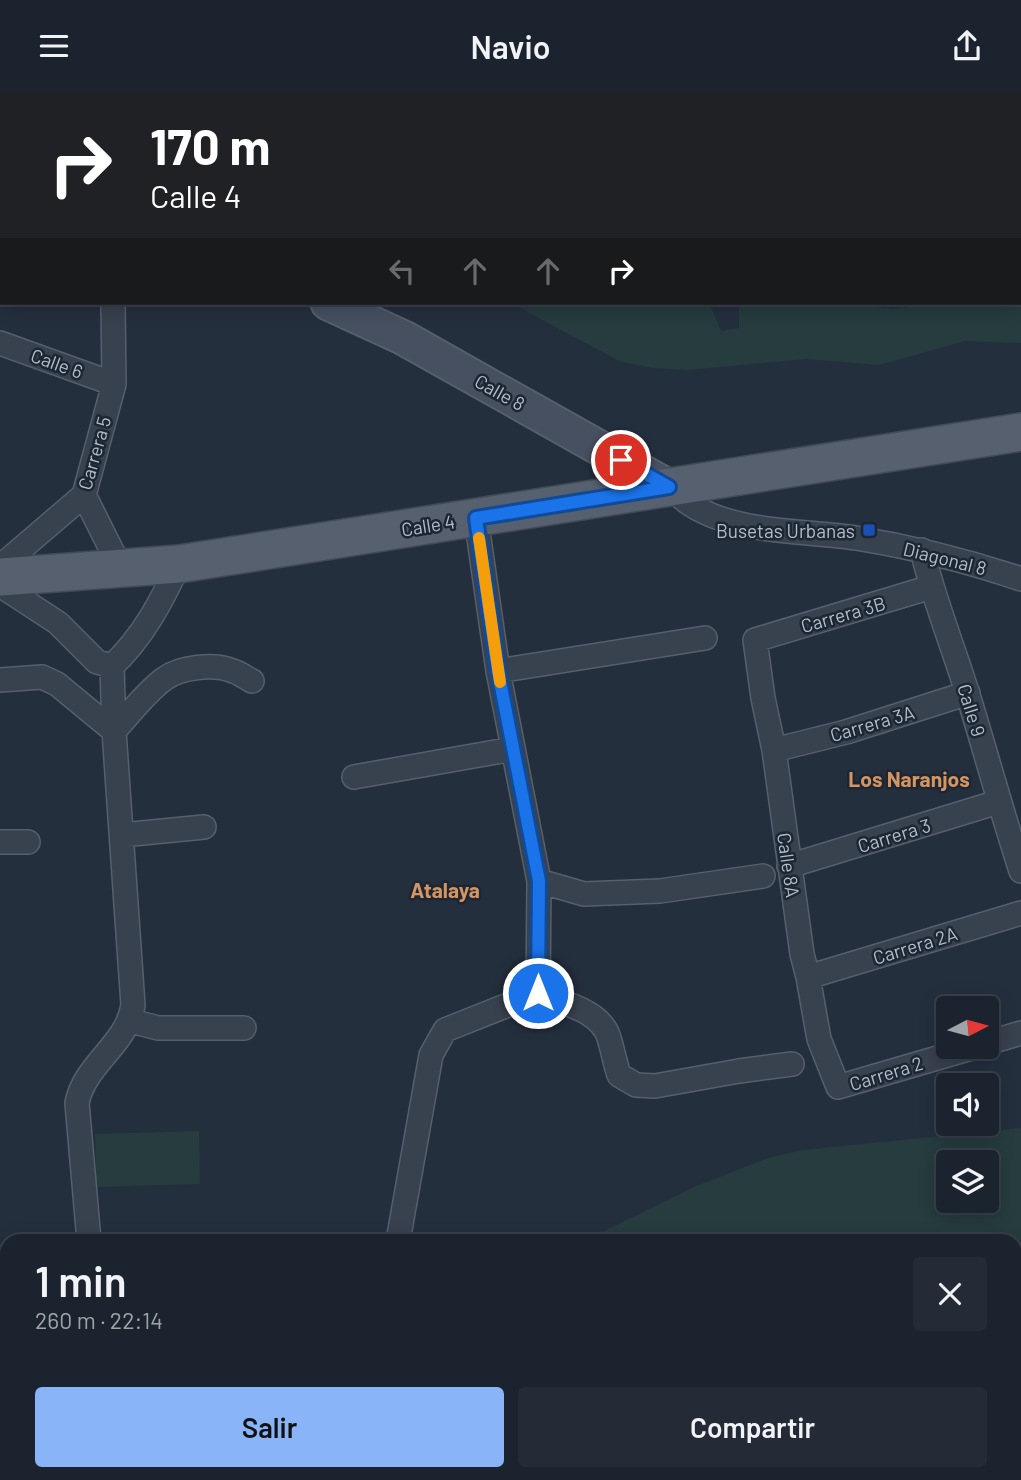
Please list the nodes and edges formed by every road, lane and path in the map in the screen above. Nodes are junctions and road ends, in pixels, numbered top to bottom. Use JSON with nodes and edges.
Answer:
{"nodes":[{"id":1,"x":113,"y":305,"type":"edge"},
{"id":2,"x":332,"y":305,"type":"edge"},
{"id":3,"x":0,"y":343,"type":"edge"},
{"id":4,"x":114,"y":384,"type":"junction"},
{"id":5,"x":1021,"y":432,"type":"edge"},
{"id":6,"x":669,"y":487,"type":"junction"},
{"id":7,"x":84,"y":495,"type":"junction"},
{"id":8,"x":476,"y":518,"type":"junction"},
{"id":9,"x":922,"y":550,"type":"junction"},
{"id":10,"x":179,"y":564,"type":"junction"},
{"id":11,"x":0,"y":567,"type":"edge"},
{"id":12,"x":123,"y":567,"type":"junction"},
{"id":13,"x":0,"y":577,"type":"edge"},
{"id":14,"x":1021,"y":579,"type":"edge"},
{"id":15,"x":0,"y":585,"type":"edge"},
{"id":16,"x":931,"y":587,"type":"junction"},
{"id":17,"x":705,"y":638,"type":"dead end"},
{"id":18,"x":755,"y":639,"type":"joint"},
{"id":19,"x":112,"y":666,"type":"junction"},
{"id":20,"x":498,"y":671,"type":"junction"},
{"id":21,"x":0,"y":680,"type":"edge"},
{"id":22,"x":252,"y":681,"type":"dead end"},
{"id":23,"x":968,"y":693,"type":"junction"},
{"id":24,"x":114,"y":731,"type":"junction"},
{"id":25,"x":513,"y":749,"type":"junction"},
{"id":26,"x":774,"y":750,"type":"junction"},
{"id":27,"x":355,"y":777,"type":"dead end"},
{"id":28,"x":998,"y":802,"type":"junction"},
{"id":29,"x":204,"y":827,"type":"dead end"},
{"id":30,"x":122,"y":835,"type":"junction"},
{"id":31,"x":0,"y":842,"type":"edge"},
{"id":32,"x":29,"y":842,"type":"dead end"},
{"id":33,"x":789,"y":866,"type":"junction"},
{"id":34,"x":1021,"y":871,"type":"edge"},
{"id":35,"x":763,"y":876,"type":"dead end"},
{"id":36,"x":539,"y":881,"type":"junction"},
{"id":37,"x":1021,"y":913,"type":"edge"},
{"id":38,"x":808,"y":977,"type":"junction"},
{"id":39,"x":538,"y":993,"type":"junction"},
{"id":40,"x":131,"y":1021,"type":"junction"},
{"id":41,"x":244,"y":1028,"type":"dead end"},
{"id":42,"x":1021,"y":1033,"type":"edge"},
{"id":43,"x":999,"y":1039,"type":"edge"},
{"id":44,"x":936,"y":1058,"type":"edge"},
{"id":45,"x":792,"y":1064,"type":"dead end"},
{"id":46,"x":838,"y":1087,"type":"joint"},
{"id":47,"x":88,"y":1234,"type":"edge"},
{"id":48,"x":399,"y":1234,"type":"edge"}],
"edges":[{"from":1,"to":4,"type":"street","name":"Carrera 5"},
{"from":2,"to":6,"type":"main road","name":"Calle 8"},
{"from":3,"to":4,"type":"street","name":"Calle 6"},
{"from":4,"to":7,"type":"street","name":"Carrera 5"},
{"from":5,"to":6,"type":"main road","name":"Calle 4"},
{"from":6,"to":8,"type":"main road","name":"Calle 4"},
{"from":6,"to":9,"type":"street","name":"Diagonal 8"},
{"from":7,"to":11,"type":"street","name":"Carrera 5"},
{"from":7,"to":12,"type":"street"},
{"from":8,"to":10,"type":"main road","name":"Calle 4"},
{"from":8,"to":20,"type":"street"},
{"from":9,"to":14,"type":"street","name":"Diagonal 8"},
{"from":9,"to":16,"type":"street","name":"Calle 9"},
{"from":10,"to":12,"type":"main road","name":"Calle 4"},
{"from":10,"to":19,"type":"street"},
{"from":12,"to":13,"type":"main road","name":"Calle 4"},
{"from":15,"to":19,"type":"street"},
{"from":16,"to":18,"type":"street","name":"Carrera 3B"},
{"from":16,"to":23,"type":"street","name":"Calle 9"},
{"from":17,"to":20,"type":"street"},
{"from":18,"to":26,"type":"street","name":"Calle 8A"},
{"from":19,"to":24,"type":"street"},
{"from":20,"to":25,"type":"street"},
{"from":21,"to":24,"type":"street"},
{"from":22,"to":24,"type":"street"},
{"from":23,"to":26,"type":"street","name":"Carrera 3A"},
{"from":23,"to":28,"type":"street","name":"Calle 9"},
{"from":24,"to":30,"type":"street"},
{"from":25,"to":27,"type":"street"},
{"from":25,"to":36,"type":"street"},
{"from":26,"to":33,"type":"street","name":"Calle 8A"},
{"from":28,"to":33,"type":"street","name":"Carrera 3"},
{"from":28,"to":34,"type":"street","name":"Calle 9"},
{"from":29,"to":30,"type":"street"},
{"from":30,"to":40,"type":"street"},
{"from":31,"to":32,"type":"street"},
{"from":33,"to":38,"type":"street","name":"Calle 8A"},
{"from":35,"to":36,"type":"street"},
{"from":36,"to":39,"type":"street"},
{"from":37,"to":38,"type":"street","name":"Carrera 2A"},
{"from":38,"to":46,"type":"street","name":"Calle 8A"},
{"from":39,"to":45,"type":"street"},
{"from":39,"to":48,"type":"street"},
{"from":40,"to":41,"type":"street"},
{"from":40,"to":47,"type":"street"},
{"from":42,"to":43,"type":"street"},
{"from":44,"to":46,"type":"street","name":"Carrera 2"}]}
